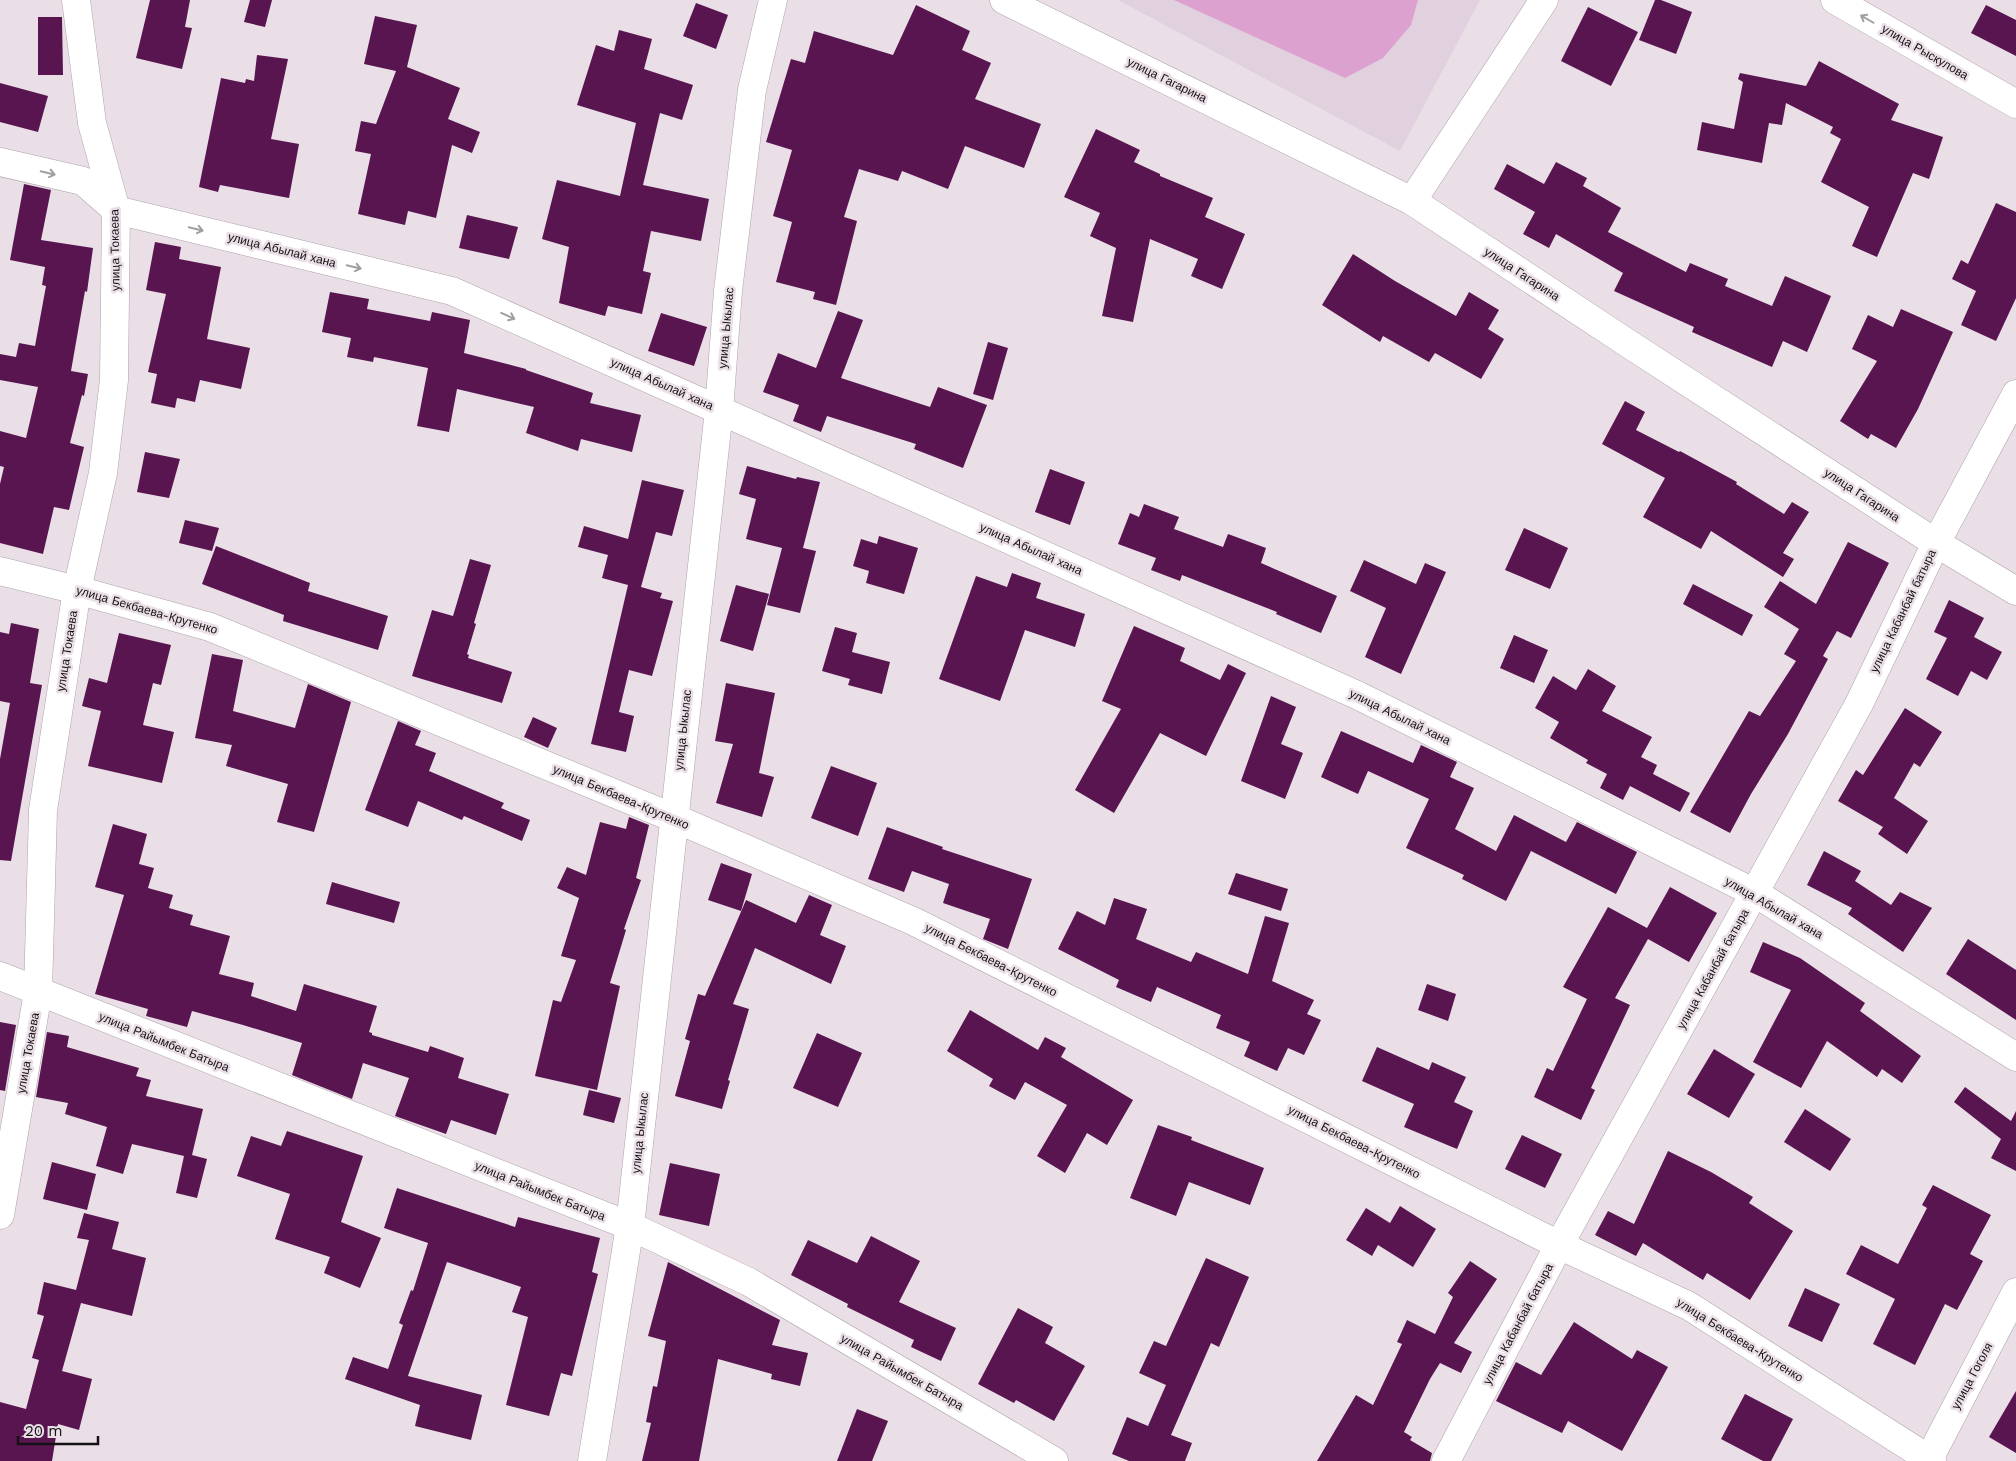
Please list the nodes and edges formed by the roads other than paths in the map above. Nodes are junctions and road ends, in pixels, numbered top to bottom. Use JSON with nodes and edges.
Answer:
{"nodes":[{"id":1,"x":76,"y":0,"type":"edge"},
{"id":2,"x":773,"y":0,"type":"edge"},
{"id":3,"x":1004,"y":0,"type":"edge"},
{"id":4,"x":1544,"y":0,"type":"edge"},
{"id":5,"x":1835,"y":0,"type":"edge"},
{"id":6,"x":2016,"y":104,"type":"edge"},
{"id":7,"x":0,"y":162,"type":"edge"},
{"id":8,"x":1412,"y":201,"type":"junction"},
{"id":9,"x":116,"y":210,"type":"junction"},
{"id":10,"x":2016,"y":394,"type":"edge"},
{"id":11,"x":719,"y":410,"type":"junction"},
{"id":12,"x":1936,"y":543,"type":"junction"},
{"id":13,"x":0,"y":571,"type":"edge"},
{"id":14,"x":77,"y":590,"type":"junction"},
{"id":15,"x":2016,"y":591,"type":"edge"},
{"id":16,"x":674,"y":818,"type":"junction"},
{"id":17,"x":1755,"y":893,"type":"junction"},
{"id":18,"x":0,"y":976,"type":"edge"},
{"id":19,"x":38,"y":992,"type":"junction"},
{"id":20,"x":2016,"y":1057,"type":"edge"},
{"id":21,"x":0,"y":1215,"type":"edge"},
{"id":22,"x":630,"y":1226,"type":"junction"},
{"id":23,"x":1559,"y":1245,"type":"junction"},
{"id":24,"x":2016,"y":1292,"type":"edge"},
{"id":25,"x":1930,"y":1460,"type":"edge"},
{"id":26,"x":592,"y":1461,"type":"edge"},
{"id":27,"x":1054,"y":1461,"type":"edge"},
{"id":28,"x":1446,"y":1461,"type":"edge"}],
"edges":[{"from":1,"to":9,"type":"street","name":"улица Токаева"},
{"from":2,"to":11,"type":"street","name":"улица Ыкылас"},
{"from":3,"to":8,"type":"street","name":"улица Гагарина"},
{"from":4,"to":8,"type":"street"},
{"from":6,"to":5,"type":"street","name":"улица Рыскулова","one_way":true},
{"from":7,"to":9,"type":"street","name":"улица Абылай хана","one_way":true},
{"from":8,"to":12,"type":"street","name":"улица Гагарина"},
{"from":9,"to":11,"type":"street","name":"улица Абылай хана","one_way":true},
{"from":9,"to":14,"type":"street","name":"улица Токаева"},
{"from":10,"to":12,"type":"street","name":"улица Кабанбай батыра"},
{"from":11,"to":16,"type":"street","name":"улица Ыкылас"},
{"from":11,"to":17,"type":"street","name":"улица Абылай хана"},
{"from":12,"to":15,"type":"street","name":"улица Гагарина"},
{"from":12,"to":17,"type":"street","name":"улица Кабанбай батыра"},
{"from":13,"to":14,"type":"street","name":"улица Бекбаева-Крутенко"},
{"from":14,"to":16,"type":"street","name":"улица Бекбаева-Крутенко"},
{"from":14,"to":19,"type":"street","name":"улица Токаева"},
{"from":16,"to":22,"type":"street","name":"улица Ыкылас"},
{"from":16,"to":23,"type":"street","name":"улица Бекбаева-Крутенко"},
{"from":17,"to":20,"type":"street","name":"улица Абылай хана"},
{"from":17,"to":23,"type":"street","name":"улица Кабанбай батыра"},
{"from":18,"to":19,"type":"street","name":"улица Райымбек Батыра"},
{"from":19,"to":21,"type":"street","name":"улица Токаева"},
{"from":19,"to":22,"type":"street","name":"улица Райымбек Батыра"},
{"from":22,"to":26,"type":"street","name":"улица Ыкылас"},
{"from":22,"to":27,"type":"street","name":"улица Райымбек Батыра"},
{"from":23,"to":25,"type":"street","name":"улица Бекбаева-Крутенко"},
{"from":23,"to":28,"type":"street","name":"улица Кабанбай батыра"},
{"from":24,"to":25,"type":"street","name":"улица Гоголя"}]}
